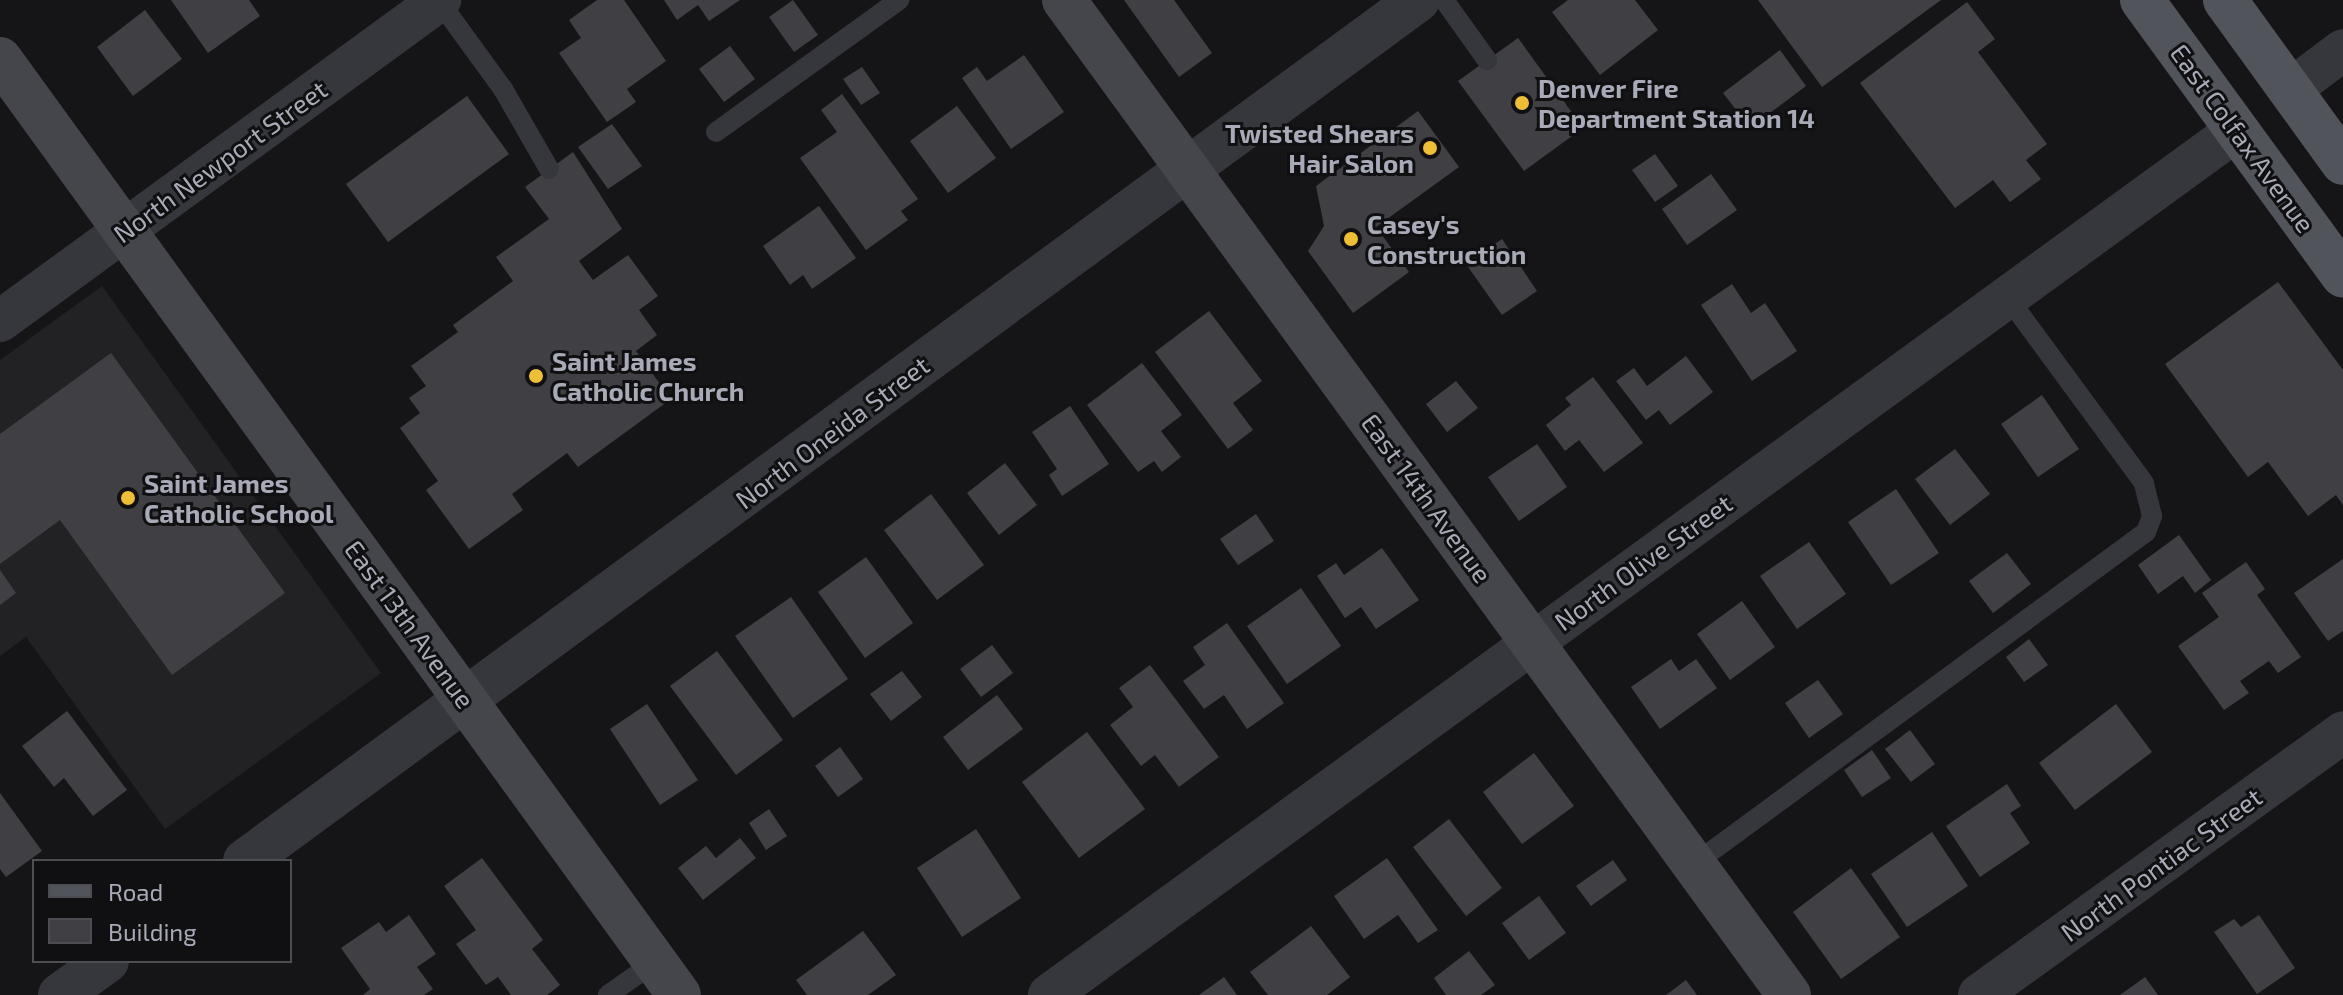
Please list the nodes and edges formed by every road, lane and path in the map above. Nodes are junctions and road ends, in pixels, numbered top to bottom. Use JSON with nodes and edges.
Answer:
{"nodes":[{"id":1,"x":440,"y":0,"type":"edge"},
{"id":2,"x":899,"y":0,"type":"edge"},
{"id":3,"x":1064,"y":0,"type":"edge"},
{"id":4,"x":1418,"y":0,"type":"edge"},
{"id":5,"x":1444,"y":0,"type":"edge"},
{"id":6,"x":2142,"y":0,"type":"edge"},
{"id":7,"x":2225,"y":0,"type":"edge"},
{"id":8,"x":2343,"y":50,"type":"edge"},
{"id":9,"x":0,"y":59,"type":"edge"},
{"id":10,"x":1487,"y":60,"type":"dead end"},
{"id":11,"x":2290,"y":90,"type":"junction"},
{"id":12,"x":2237,"y":130,"type":"junction"},
{"id":13,"x":716,"y":132,"type":"dead end"},
{"id":14,"x":2343,"y":163,"type":"edge"},
{"id":15,"x":1187,"y":167,"type":"junction"},
{"id":16,"x":549,"y":169,"type":"dead end"},
{"id":17,"x":126,"y":230,"type":"junction"},
{"id":18,"x":2343,"y":276,"type":"edge"},
{"id":19,"x":2008,"y":298,"type":"junction"},
{"id":20,"x":0,"y":321,"type":"edge"},
{"id":21,"x":1532,"y":643,"type":"junction"},
{"id":22,"x":465,"y":700,"type":"junction"},
{"id":23,"x":2343,"y":732,"type":"edge"},
{"id":24,"x":248,"y":859,"type":"edge"},
{"id":25,"x":1694,"y":864,"type":"junction"},
{"id":26,"x":104,"y":963,"type":"edge"},
{"id":27,"x":667,"y":979,"type":"edge"},
{"id":28,"x":60,"y":995,"type":"edge"},
{"id":29,"x":608,"y":995,"type":"edge"},
{"id":30,"x":1049,"y":995,"type":"edge"},
{"id":31,"x":1789,"y":995,"type":"edge"},
{"id":32,"x":1979,"y":995,"type":"edge"}],
"edges":[{"from":1,"to":16,"type":"lane"},
{"from":1,"to":17,"type":"street","name":"North Newport Street"},
{"from":2,"to":13,"type":"lane"},
{"from":3,"to":15,"type":"main road","name":"East 14th Avenue"},
{"from":4,"to":15,"type":"street","name":"North Oneida Street"},
{"from":5,"to":10,"type":"lane"},
{"from":6,"to":12,"type":"main road","name":"East Colfax Avenue"},
{"from":7,"to":11,"type":"main road"},
{"from":8,"to":11,"type":"street"},
{"from":9,"to":17,"type":"main road","name":"East 13th Avenue"},
{"from":11,"to":14,"type":"main road"},
{"from":12,"to":18,"type":"main road","name":"East Colfax Avenue"},
{"from":12,"to":19,"type":"street","name":"North Olive Street"},
{"from":15,"to":21,"type":"main road","name":"East 14th Avenue"},
{"from":15,"to":22,"type":"street","name":"North Oneida Street"},
{"from":17,"to":20,"type":"street","name":"North Newport Street"},
{"from":17,"to":22,"type":"main road","name":"East 13th Avenue"},
{"from":19,"to":21,"type":"street","name":"North Olive Street"},
{"from":19,"to":25,"type":"lane"},
{"from":21,"to":25,"type":"main road","name":"East 14th Avenue"},
{"from":21,"to":30,"type":"street","name":"North Olive Street"},
{"from":22,"to":24,"type":"street","name":"North Oneida Street"},
{"from":22,"to":27,"type":"main road","name":"East 13th Avenue"},
{"from":23,"to":32,"type":"street","name":"North Pontiac Street"},
{"from":25,"to":31,"type":"main road","name":"East 14th Avenue"},
{"from":26,"to":28,"type":"street"},
{"from":27,"to":29,"type":"lane"}]}
